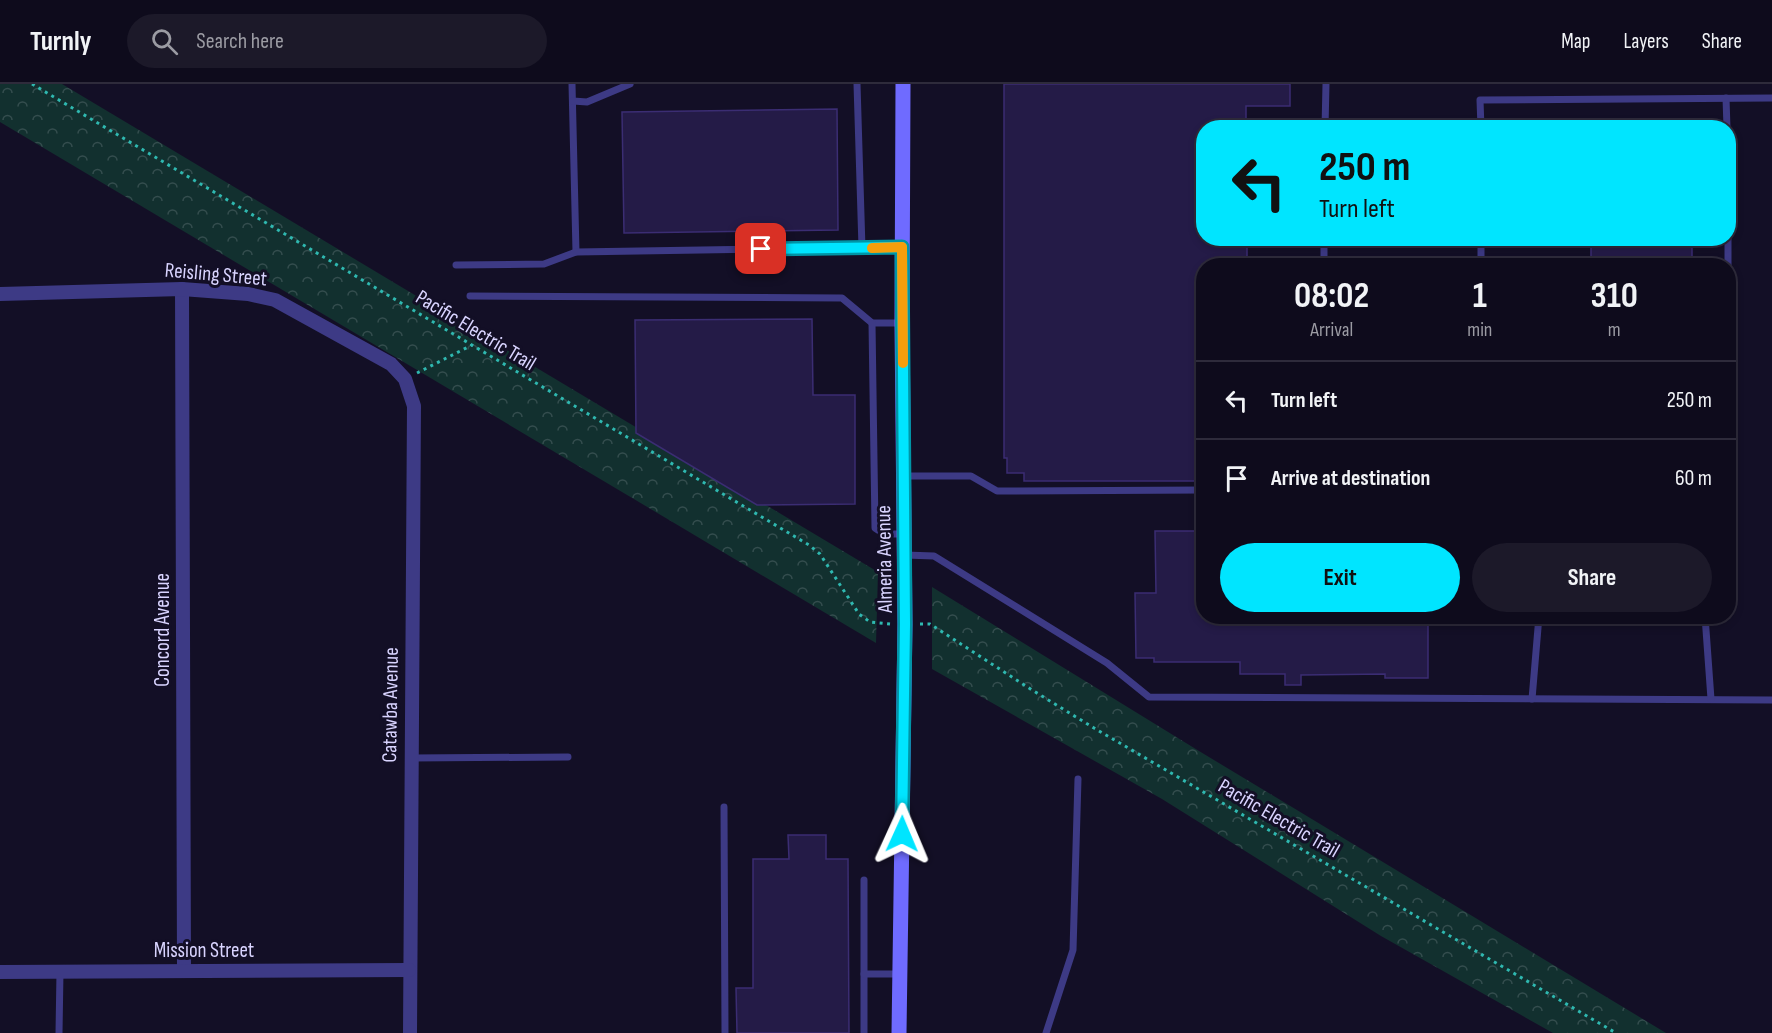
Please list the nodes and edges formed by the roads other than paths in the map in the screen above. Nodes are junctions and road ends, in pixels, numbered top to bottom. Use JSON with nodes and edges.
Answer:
{"nodes":[{"id":1,"x":572,"y":84,"type":"edge"},
{"id":2,"x":630,"y":84,"type":"edge"},
{"id":3,"x":857,"y":84,"type":"edge"},
{"id":4,"x":903,"y":84,"type":"edge"},
{"id":5,"x":1326,"y":84,"type":"edge"},
{"id":6,"x":1726,"y":98,"type":"junction"},
{"id":7,"x":1772,"y":98,"type":"edge"},
{"id":8,"x":573,"y":101,"type":"junction"},
{"id":9,"x":1325,"y":120,"type":"edge"},
{"id":10,"x":1481,"y":120,"type":"edge"},
{"id":11,"x":1726,"y":120,"type":"edge"},
{"id":12,"x":902,"y":247,"type":"junction"},
{"id":13,"x":862,"y":248,"type":"junction"},
{"id":14,"x":576,"y":252,"type":"junction"},
{"id":15,"x":456,"y":265,"type":"dead end"},
{"id":16,"x":182,"y":289,"type":"junction"},
{"id":17,"x":0,"y":294,"type":"edge"},
{"id":18,"x":470,"y":296,"type":"dead end"},
{"id":19,"x":872,"y":323,"type":"junction"},
{"id":20,"x":902,"y":323,"type":"junction"},
{"id":21,"x":405,"y":379,"type":"joint"},
{"id":22,"x":904,"y":476,"type":"junction"},
{"id":23,"x":1196,"y":490,"type":"edge"},
{"id":24,"x":904,"y":534,"type":"junction"},
{"id":25,"x":904,"y":555,"type":"junction"},
{"id":26,"x":1538,"y":624,"type":"edge"},
{"id":27,"x":1706,"y":624,"type":"edge"},
{"id":28,"x":1532,"y":699,"type":"junction"},
{"id":29,"x":1711,"y":699,"type":"junction"},
{"id":30,"x":1772,"y":700,"type":"edge"},
{"id":31,"x":568,"y":757,"type":"dead end"},
{"id":32,"x":411,"y":758,"type":"junction"},
{"id":33,"x":1078,"y":779,"type":"dead end"},
{"id":34,"x":724,"y":807,"type":"dead end"},
{"id":35,"x":864,"y":880,"type":"dead end"},
{"id":36,"x":409,"y":970,"type":"junction"},
{"id":37,"x":184,"y":971,"type":"junction"},
{"id":38,"x":0,"y":972,"type":"edge"},
{"id":39,"x":60,"y":972,"type":"junction"},
{"id":40,"x":864,"y":974,"type":"junction"},
{"id":41,"x":899,"y":974,"type":"junction"},
{"id":42,"x":59,"y":1033,"type":"edge"},
{"id":43,"x":410,"y":1033,"type":"edge"},
{"id":44,"x":725,"y":1033,"type":"edge"},
{"id":45,"x":864,"y":1033,"type":"edge"},
{"id":46,"x":899,"y":1033,"type":"edge"},
{"id":47,"x":1046,"y":1033,"type":"edge"}],
"edges":[{"from":1,"to":8,"type":"lane"},
{"from":2,"to":8,"type":"lane"},
{"from":3,"to":13,"type":"lane"},
{"from":4,"to":12,"type":"street","name":"Almeria Avenue"},
{"from":5,"to":9,"type":"lane"},
{"from":6,"to":7,"type":"lane"},
{"from":6,"to":10,"type":"lane"},
{"from":6,"to":11,"type":"lane"},
{"from":8,"to":14,"type":"lane"},
{"from":12,"to":13,"type":"lane"},
{"from":12,"to":20,"type":"street","name":"Almeria Avenue"},
{"from":13,"to":14,"type":"lane"},
{"from":14,"to":15,"type":"lane"},
{"from":16,"to":17,"type":"street","name":"Reisling Street"},
{"from":16,"to":21,"type":"street","name":"Reisling Street"},
{"from":16,"to":37,"type":"street","name":"Concord Avenue"},
{"from":18,"to":19,"type":"lane"},
{"from":19,"to":20,"type":"lane"},
{"from":19,"to":24,"type":"lane"},
{"from":20,"to":22,"type":"street","name":"Almeria Avenue"},
{"from":21,"to":32,"type":"street","name":"Catawba Avenue"},
{"from":22,"to":23,"type":"lane"},
{"from":22,"to":24,"type":"street","name":"Almeria Avenue"},
{"from":24,"to":25,"type":"street","name":"Almeria Avenue"},
{"from":25,"to":28,"type":"lane"},
{"from":25,"to":41,"type":"street","name":"Almeria Avenue"},
{"from":26,"to":28,"type":"lane"},
{"from":27,"to":29,"type":"lane"},
{"from":28,"to":29,"type":"lane"},
{"from":29,"to":30,"type":"lane"},
{"from":31,"to":32,"type":"lane"},
{"from":32,"to":36,"type":"street","name":"Catawba Avenue"},
{"from":33,"to":47,"type":"lane"},
{"from":34,"to":44,"type":"lane"},
{"from":35,"to":40,"type":"lane"},
{"from":36,"to":37,"type":"street","name":"Mission Street"},
{"from":36,"to":43,"type":"street","name":"Catawba Avenue"},
{"from":37,"to":39,"type":"street","name":"Mission Street"},
{"from":38,"to":39,"type":"street","name":"Mission Street"},
{"from":39,"to":42,"type":"lane"},
{"from":40,"to":41,"type":"lane"},
{"from":40,"to":45,"type":"lane"},
{"from":41,"to":46,"type":"street","name":"Almeria Avenue"}]}
